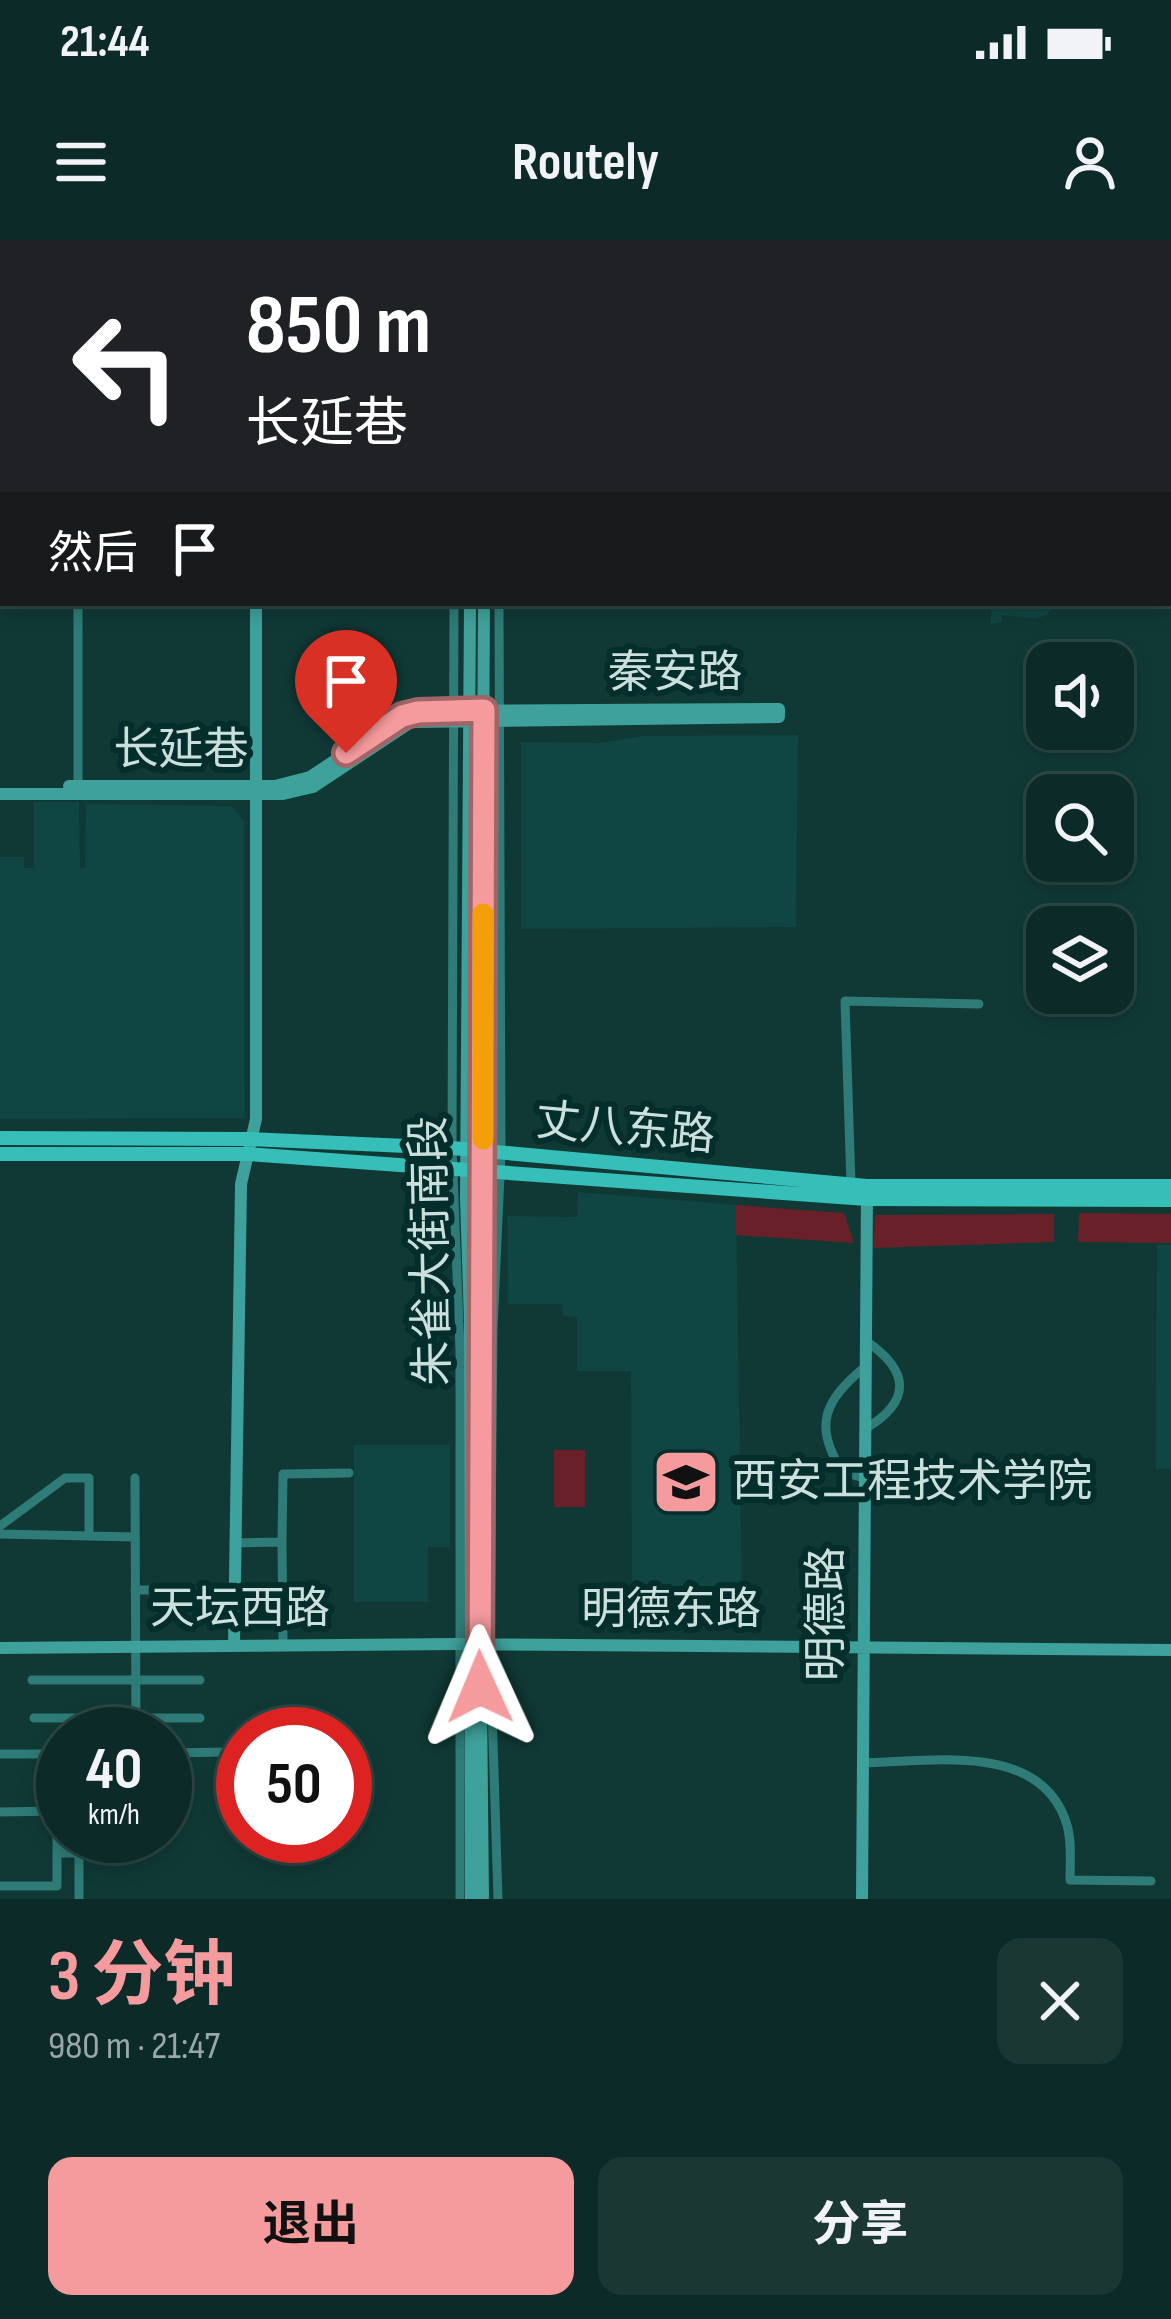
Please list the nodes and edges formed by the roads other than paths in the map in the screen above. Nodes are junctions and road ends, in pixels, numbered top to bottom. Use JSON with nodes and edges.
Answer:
{"nodes":[{"id":1,"x":78,"y":606,"type":"edge"},
{"id":2,"x":256,"y":606,"type":"edge"},
{"id":3,"x":455,"y":606,"type":"edge"},
{"id":4,"x":470,"y":606,"type":"edge"},
{"id":5,"x":484,"y":606,"type":"edge"},
{"id":6,"x":498,"y":606,"type":"edge"},
{"id":7,"x":477,"y":715,"type":"junction"},
{"id":8,"x":78,"y":786,"type":"junction"},
{"id":9,"x":0,"y":790,"type":"edge"},
{"id":10,"x":256,"y":791,"type":"junction"},
{"id":11,"x":979,"y":1004,"type":"dead end"},
{"id":12,"x":0,"y":1138,"type":"edge"},
{"id":13,"x":249,"y":1146,"type":"junction"},
{"id":14,"x":467,"y":1150,"type":"junction"},
{"id":15,"x":0,"y":1154,"type":"edge"},
{"id":16,"x":501,"y":1154,"type":"junction"},
{"id":17,"x":467,"y":1170,"type":"junction"},
{"id":18,"x":500,"y":1172,"type":"junction"},
{"id":19,"x":1171,"y":1186,"type":"edge"},
{"id":20,"x":862,"y":1190,"type":"junction"},
{"id":21,"x":1171,"y":1200,"type":"edge"},
{"id":22,"x":866,"y":1341,"type":"junction"},
{"id":23,"x":865,"y":1367,"type":"junction"},
{"id":24,"x":865,"y":1429,"type":"junction"},
{"id":25,"x":349,"y":1473,"type":"dead end"},
{"id":26,"x":135,"y":1478,"type":"dead end"},
{"id":27,"x":864,"y":1478,"type":"junction"},
{"id":28,"x":0,"y":1530,"type":"edge"},
{"id":29,"x":89,"y":1536,"type":"junction"},
{"id":30,"x":135,"y":1537,"type":"junction"},
{"id":31,"x":282,"y":1543,"type":"junction"},
{"id":32,"x":234,"y":1544,"type":"junction"},
{"id":33,"x":135,"y":1590,"type":"junction"},
{"id":34,"x":193,"y":1590,"type":"dead end"},
{"id":35,"x":283,"y":1639,"type":"dead end"},
{"id":36,"x":234,"y":1645,"type":"junction"},
{"id":37,"x":474,"y":1645,"type":"junction"},
{"id":38,"x":135,"y":1646,"type":"junction"},
{"id":39,"x":862,"y":1646,"type":"junction"},
{"id":40,"x":0,"y":1648,"type":"edge"},
{"id":41,"x":1171,"y":1650,"type":"edge"},
{"id":42,"x":32,"y":1680,"type":"dead end"},
{"id":43,"x":136,"y":1680,"type":"junction"},
{"id":44,"x":200,"y":1680,"type":"dead end"},
{"id":45,"x":136,"y":1707,"type":"edge"},
{"id":46,"x":192,"y":1718,"type":"edge"},
{"id":47,"x":200,"y":1718,"type":"dead end"},
{"id":48,"x":0,"y":1754,"type":"edge"},
{"id":49,"x":36,"y":1754,"type":"edge"},
{"id":50,"x":862,"y":1763,"type":"junction"},
{"id":51,"x":0,"y":1811,"type":"edge"},
{"id":52,"x":80,"y":1863,"type":"edge"},
{"id":53,"x":1151,"y":1880,"type":"dead end"},
{"id":54,"x":0,"y":1886,"type":"edge"},
{"id":55,"x":79,"y":1899,"type":"edge"},
{"id":56,"x":460,"y":1899,"type":"edge"},
{"id":57,"x":471,"y":1899,"type":"edge"},
{"id":58,"x":483,"y":1899,"type":"edge"},
{"id":59,"x":498,"y":1899,"type":"edge"},
{"id":60,"x":862,"y":1899,"type":"edge"}],
"edges":[{"from":1,"to":8,"type":"street"},
{"from":2,"to":10,"type":"street"},
{"from":3,"to":7,"type":"street"},
{"from":4,"to":7,"type":"street","name":"朱雀大街南段"},
{"from":5,"to":7,"type":"street","name":"朱雀大街南段"},
{"from":6,"to":7,"type":"street"},
{"from":7,"to":7,"type":"street","name":"秦安路"},
{"from":7,"to":10,"type":"street","name":"长延巷"},
{"from":7,"to":14,"type":"street","name":"朱雀大街南段"},
{"from":7,"to":14,"type":"street"},
{"from":7,"to":16,"type":"street"},
{"from":8,"to":9,"type":"street","name":"长延巷"},
{"from":8,"to":10,"type":"street","name":"长延巷"},
{"from":9,"to":10,"type":"street","name":"长延巷"},
{"from":10,"to":13,"type":"street"},
{"from":11,"to":20,"type":"street"},
{"from":12,"to":13,"type":"main road","name":"丈八东路"},
{"from":13,"to":14,"type":"main road","name":"丈八东路"},
{"from":13,"to":15,"type":"main road","name":"丈八东路"},
{"from":13,"to":17,"type":"main road","name":"丈八东路"},
{"from":13,"to":32,"type":"street"},
{"from":14,"to":16,"type":"main road","name":"丈八东路"},
{"from":14,"to":17,"type":"street","name":"朱雀大街南段"},
{"from":16,"to":18,"type":"street"},
{"from":16,"to":20,"type":"main road","name":"丈八东路"},
{"from":17,"to":18,"type":"main road","name":"丈八东路"},
{"from":17,"to":37,"type":"street","name":"朱雀大街南段"},
{"from":18,"to":20,"type":"main road","name":"丈八东路"},
{"from":18,"to":37,"type":"street"},
{"from":19,"to":20,"type":"main road","name":"丈八东路"},
{"from":20,"to":21,"type":"main road","name":"丈八东路"},
{"from":20,"to":22,"type":"street","name":"明德路"},
{"from":22,"to":23,"type":"street","name":"明德路"},
{"from":22,"to":24,"type":"street"},
{"from":23,"to":24,"type":"street","name":"明德路"},
{"from":23,"to":27,"type":"street"},
{"from":24,"to":27,"type":"street","name":"明德路"},
{"from":25,"to":31,"type":"street"},
{"from":26,"to":30,"type":"street"},
{"from":27,"to":39,"type":"street","name":"明德路"},
{"from":28,"to":29,"type":"street"},
{"from":28,"to":29,"type":"street"},
{"from":29,"to":30,"type":"street"},
{"from":30,"to":33,"type":"street"},
{"from":31,"to":32,"type":"street"},
{"from":31,"to":35,"type":"street"},
{"from":32,"to":36,"type":"street"},
{"from":33,"to":34,"type":"street"},
{"from":33,"to":38,"type":"street"},
{"from":36,"to":37,"type":"street","name":"天坛西路"},
{"from":36,"to":38,"type":"street","name":"天坛西路"},
{"from":37,"to":39,"type":"street","name":"明德东路"},
{"from":37,"to":56,"type":"street"},
{"from":37,"to":57,"type":"street","name":"朱雀大街南段"},
{"from":37,"to":58,"type":"street","name":"朱雀大街南段"},
{"from":37,"to":59,"type":"street"},
{"from":38,"to":40,"type":"street","name":"天坛西路"},
{"from":38,"to":43,"type":"street"},
{"from":39,"to":41,"type":"street","name":"明德东路"},
{"from":39,"to":50,"type":"street","name":"明德路"},
{"from":42,"to":43,"type":"street"},
{"from":43,"to":44,"type":"street"},
{"from":43,"to":45,"type":"street"},
{"from":46,"to":47,"type":"street"},
{"from":48,"to":49,"type":"street"},
{"from":50,"to":53,"type":"street"},
{"from":50,"to":60,"type":"street","name":"明德路"},
{"from":51,"to":54,"type":"street"},
{"from":52,"to":55,"type":"street"}]}
